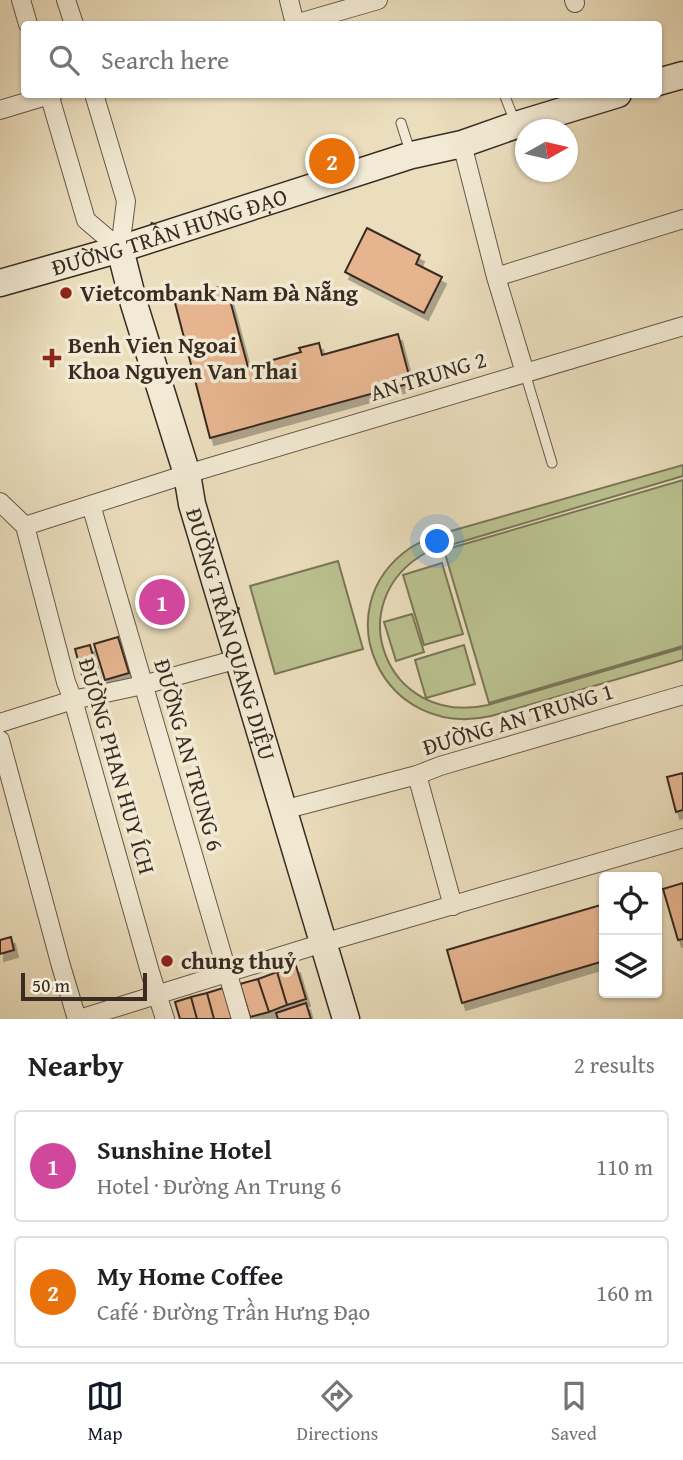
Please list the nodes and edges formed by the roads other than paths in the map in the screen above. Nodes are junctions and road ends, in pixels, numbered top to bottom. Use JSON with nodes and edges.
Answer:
{"nodes":[{"id":1,"x":21,"y":0,"type":"edge"},
{"id":2,"x":66,"y":0,"type":"edge"},
{"id":3,"x":289,"y":0,"type":"edge"},
{"id":4,"x":379,"y":0,"type":"edge"},
{"id":5,"x":27,"y":21,"type":"edge"},
{"id":6,"x":73,"y":21,"type":"edge"},
{"id":7,"x":294,"y":21,"type":"edge"},
{"id":8,"x":306,"y":21,"type":"edge"},
{"id":9,"x":683,"y":75,"type":"edge"},
{"id":10,"x":662,"y":81,"type":"edge"},
{"id":11,"x":40,"y":98,"type":"edge"},
{"id":12,"x":51,"y":98,"type":"edge"},
{"id":13,"x":95,"y":98,"type":"edge"},
{"id":14,"x":506,"y":98,"type":"edge"},
{"id":15,"x":605,"y":98,"type":"edge"},
{"id":16,"x":0,"y":110,"type":"edge"},
{"id":17,"x":536,"y":119,"type":"edge"},
{"id":18,"x":515,"y":122,"type":"edge"},
{"id":19,"x":401,"y":123,"type":"dead end"},
{"id":20,"x":515,"y":125,"type":"edge"},
{"id":21,"x":462,"y":144,"type":"junction"},
{"id":22,"x":412,"y":155,"type":"junction"},
{"id":23,"x":683,"y":219,"type":"edge"},
{"id":24,"x":120,"y":249,"type":"junction"},
{"id":25,"x":496,"y":277,"type":"junction"},
{"id":26,"x":0,"y":283,"type":"edge"},
{"id":27,"x":683,"y":326,"type":"edge"},
{"id":28,"x":525,"y":373,"type":"junction"},
{"id":29,"x":552,"y":463,"type":"dead end"},
{"id":30,"x":187,"y":474,"type":"junction"},
{"id":31,"x":0,"y":502,"type":"edge"},
{"id":32,"x":91,"y":505,"type":"junction"},
{"id":33,"x":25,"y":526,"type":"junction"},
{"id":34,"x":238,"y":659,"type":"junction"},
{"id":35,"x":143,"y":684,"type":"junction"},
{"id":36,"x":683,"y":695,"type":"edge"},
{"id":37,"x":73,"y":700,"type":"junction"},
{"id":38,"x":0,"y":723,"type":"edge"},
{"id":39,"x":0,"y":740,"type":"edge"},
{"id":40,"x":417,"y":775,"type":"junction"},
{"id":41,"x":283,"y":810,"type":"junction"},
{"id":42,"x":683,"y":838,"type":"edge"},
{"id":43,"x":453,"y":906,"type":"junction"},
{"id":44,"x":323,"y":943,"type":"junction"},
{"id":45,"x":226,"y":973,"type":"junction"},
{"id":46,"x":157,"y":994,"type":"junction"},
{"id":47,"x":78,"y":1019,"type":"edge"},
{"id":48,"x":165,"y":1019,"type":"edge"},
{"id":49,"x":241,"y":1019,"type":"edge"},
{"id":50,"x":346,"y":1019,"type":"edge"}],
"edges":[{"from":1,"to":5,"type":"street"},
{"from":2,"to":6,"type":"street"},
{"from":3,"to":7,"type":"street"},
{"from":4,"to":8,"type":"street"},
{"from":9,"to":10,"type":"street"},
{"from":11,"to":16,"type":"street"},
{"from":12,"to":24,"type":"street"},
{"from":13,"to":24,"type":"street"},
{"from":14,"to":18,"type":"lane"},
{"from":15,"to":17,"type":"street","name":"ĐƯỜNG TRẦN HƯNG ĐẠO"},
{"from":19,"to":22,"type":"lane"},
{"from":20,"to":21,"type":"street","name":"ĐƯỜNG TRẦN HƯNG ĐẠO"},
{"from":21,"to":22,"type":"street","name":"ĐƯỜNG TRẦN HƯNG ĐẠO"},
{"from":21,"to":25,"type":"street"},
{"from":22,"to":24,"type":"street","name":"ĐƯỜNG TRẦN HƯNG ĐẠO"},
{"from":23,"to":25,"type":"street"},
{"from":24,"to":26,"type":"street","name":"ĐƯỜNG TRẦN HƯNG ĐẠO"},
{"from":24,"to":30,"type":"street","name":"ĐƯỜNG TRẦN QUANG DIỆU"},
{"from":25,"to":28,"type":"street"},
{"from":27,"to":28,"type":"street","name":"AN TRUNG 2"},
{"from":28,"to":29,"type":"lane"},
{"from":28,"to":30,"type":"street","name":"AN TRUNG 2"},
{"from":30,"to":32,"type":"street","name":"AN TRUNG 2"},
{"from":30,"to":34,"type":"street","name":"ĐƯỜNG TRẦN QUANG DIỆU"},
{"from":31,"to":33,"type":"street"},
{"from":32,"to":33,"type":"street","name":"AN TRUNG 2"},
{"from":32,"to":35,"type":"street","name":"ĐƯỜNG AN TRUNG 6"},
{"from":33,"to":37,"type":"street","name":"ĐƯỜNG PHAN HUY ÍCH"},
{"from":34,"to":35,"type":"street"},
{"from":34,"to":41,"type":"street","name":"ĐƯỜNG TRẦN QUANG DIỆU"},
{"from":35,"to":37,"type":"street"},
{"from":35,"to":45,"type":"street","name":"ĐƯỜNG AN TRUNG 6"},
{"from":36,"to":40,"type":"street","name":"ĐƯỜNG AN TRUNG 1"},
{"from":37,"to":38,"type":"street"},
{"from":37,"to":46,"type":"street","name":"ĐƯỜNG PHAN HUY ÍCH"},
{"from":39,"to":47,"type":"street"},
{"from":40,"to":41,"type":"street"},
{"from":40,"to":43,"type":"street","name":"ĐƯỜNG AN TRUNG 1"},
{"from":41,"to":44,"type":"street","name":"ĐƯỜNG TRẦN QUANG DIỆU"},
{"from":42,"to":43,"type":"street"},
{"from":43,"to":44,"type":"street"},
{"from":44,"to":45,"type":"street"},
{"from":44,"to":50,"type":"street","name":"ĐƯỜNG TRẦN QUANG DIỆU"},
{"from":45,"to":46,"type":"street"},
{"from":45,"to":49,"type":"street","name":"ĐƯỜNG AN TRUNG 6"},
{"from":46,"to":47,"type":"street"},
{"from":46,"to":48,"type":"street","name":"ĐƯỜNG PHAN HUY ÍCH"}]}
